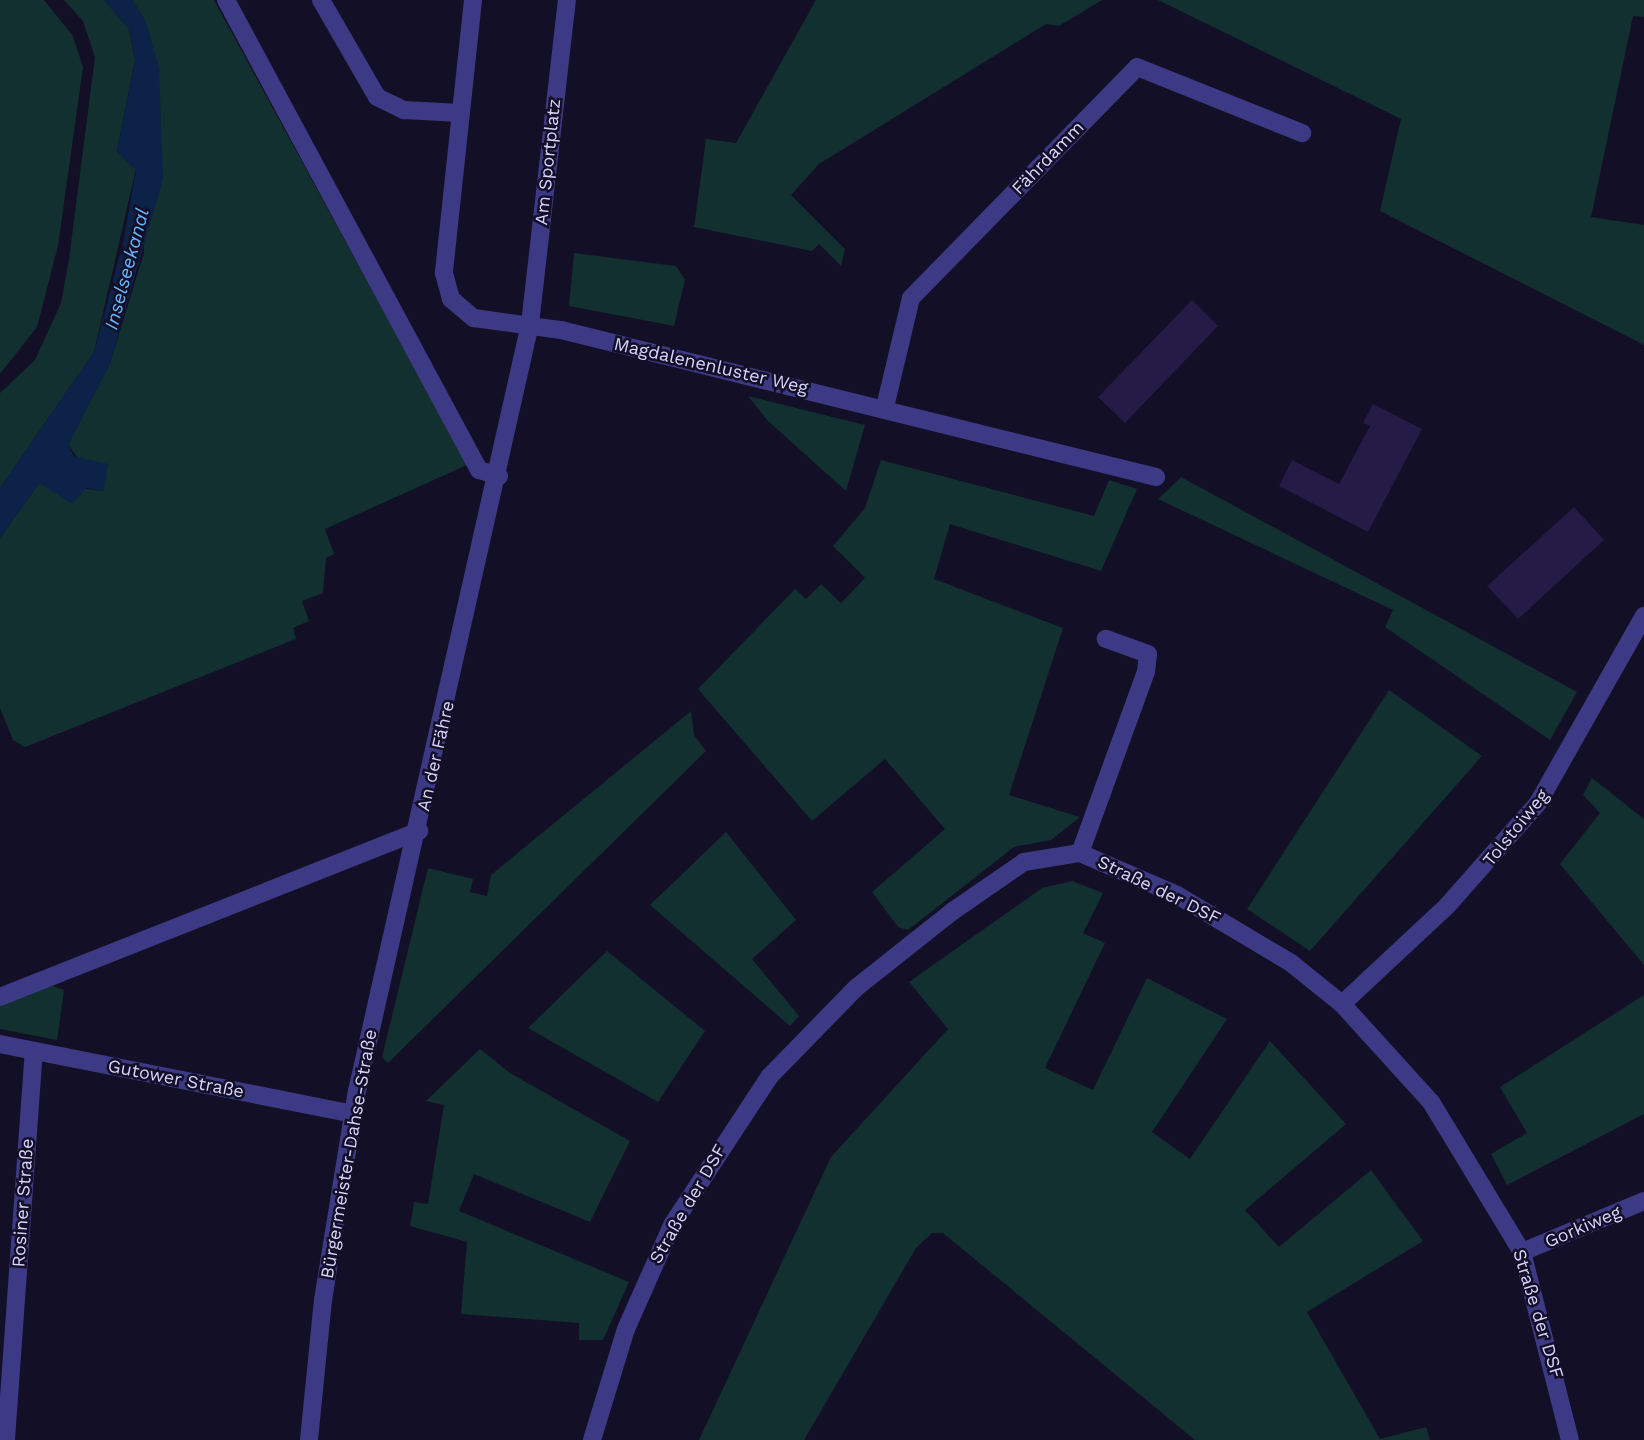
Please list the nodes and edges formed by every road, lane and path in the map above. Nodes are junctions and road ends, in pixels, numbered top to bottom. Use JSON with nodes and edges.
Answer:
{"nodes":[{"id":1,"x":226,"y":0,"type":"edge"},
{"id":2,"x":321,"y":0,"type":"edge"},
{"id":3,"x":473,"y":0,"type":"edge"},
{"id":4,"x":566,"y":0,"type":"edge"},
{"id":5,"x":460,"y":113,"type":"junction"},
{"id":6,"x":1302,"y":133,"type":"dead end"},
{"id":7,"x":530,"y":324,"type":"junction"},
{"id":8,"x":885,"y":407,"type":"junction"},
{"id":9,"x":499,"y":476,"type":"junction"},
{"id":10,"x":1156,"y":477,"type":"dead end"},
{"id":11,"x":1644,"y":616,"type":"edge"},
{"id":12,"x":1106,"y":639,"type":"dead end"},
{"id":13,"x":419,"y":831,"type":"junction"},
{"id":14,"x":1080,"y":853,"type":"junction"},
{"id":15,"x":0,"y":997,"type":"edge"},
{"id":16,"x":1342,"y":1004,"type":"junction"},
{"id":17,"x":0,"y":1044,"type":"edge"},
{"id":18,"x":34,"y":1051,"type":"junction"},
{"id":19,"x":352,"y":1114,"type":"junction"},
{"id":20,"x":1644,"y":1201,"type":"edge"},
{"id":21,"x":1521,"y":1252,"type":"junction"},
{"id":22,"x":8,"y":1439,"type":"edge"},
{"id":23,"x":309,"y":1440,"type":"edge"},
{"id":24,"x":592,"y":1440,"type":"edge"},
{"id":25,"x":1570,"y":1440,"type":"edge"}],
"edges":[{"from":1,"to":9,"type":"street"},
{"from":2,"to":5,"type":"street"},
{"from":3,"to":5,"type":"street","name":"Magdalenenluster Weg"},
{"from":4,"to":7,"type":"street","name":"Am Sportplatz"},
{"from":5,"to":7,"type":"street","name":"Magdalenenluster Weg"},
{"from":6,"to":8,"type":"street","name":"Fährdamm"},
{"from":7,"to":8,"type":"street","name":"Magdalenenluster Weg"},
{"from":7,"to":9,"type":"street","name":"An der Fähre"},
{"from":8,"to":10,"type":"street","name":"Magdalenenluster Weg"},
{"from":9,"to":13,"type":"street","name":"An der Fähre"},
{"from":11,"to":16,"type":"street","name":"Tolstoiweg"},
{"from":12,"to":14,"type":"street"},
{"from":13,"to":15,"type":"street","name":"An der Fähre"},
{"from":13,"to":19,"type":"street","name":"Bürgermeister-Dahse-Straße"},
{"from":14,"to":16,"type":"street","name":"Straße der DSF"},
{"from":14,"to":24,"type":"street","name":"Straße der DSF"},
{"from":16,"to":21,"type":"street","name":"Straße der DSF"},
{"from":17,"to":18,"type":"street","name":"Gutower Straße"},
{"from":18,"to":19,"type":"street","name":"Gutower Straße"},
{"from":18,"to":22,"type":"street","name":"Rosiner Straße"},
{"from":19,"to":23,"type":"street","name":"Bürgermeister-Dahse-Straße"},
{"from":20,"to":21,"type":"street","name":"Gorkiweg"},
{"from":21,"to":25,"type":"street","name":"Straße der DSF"}]}
